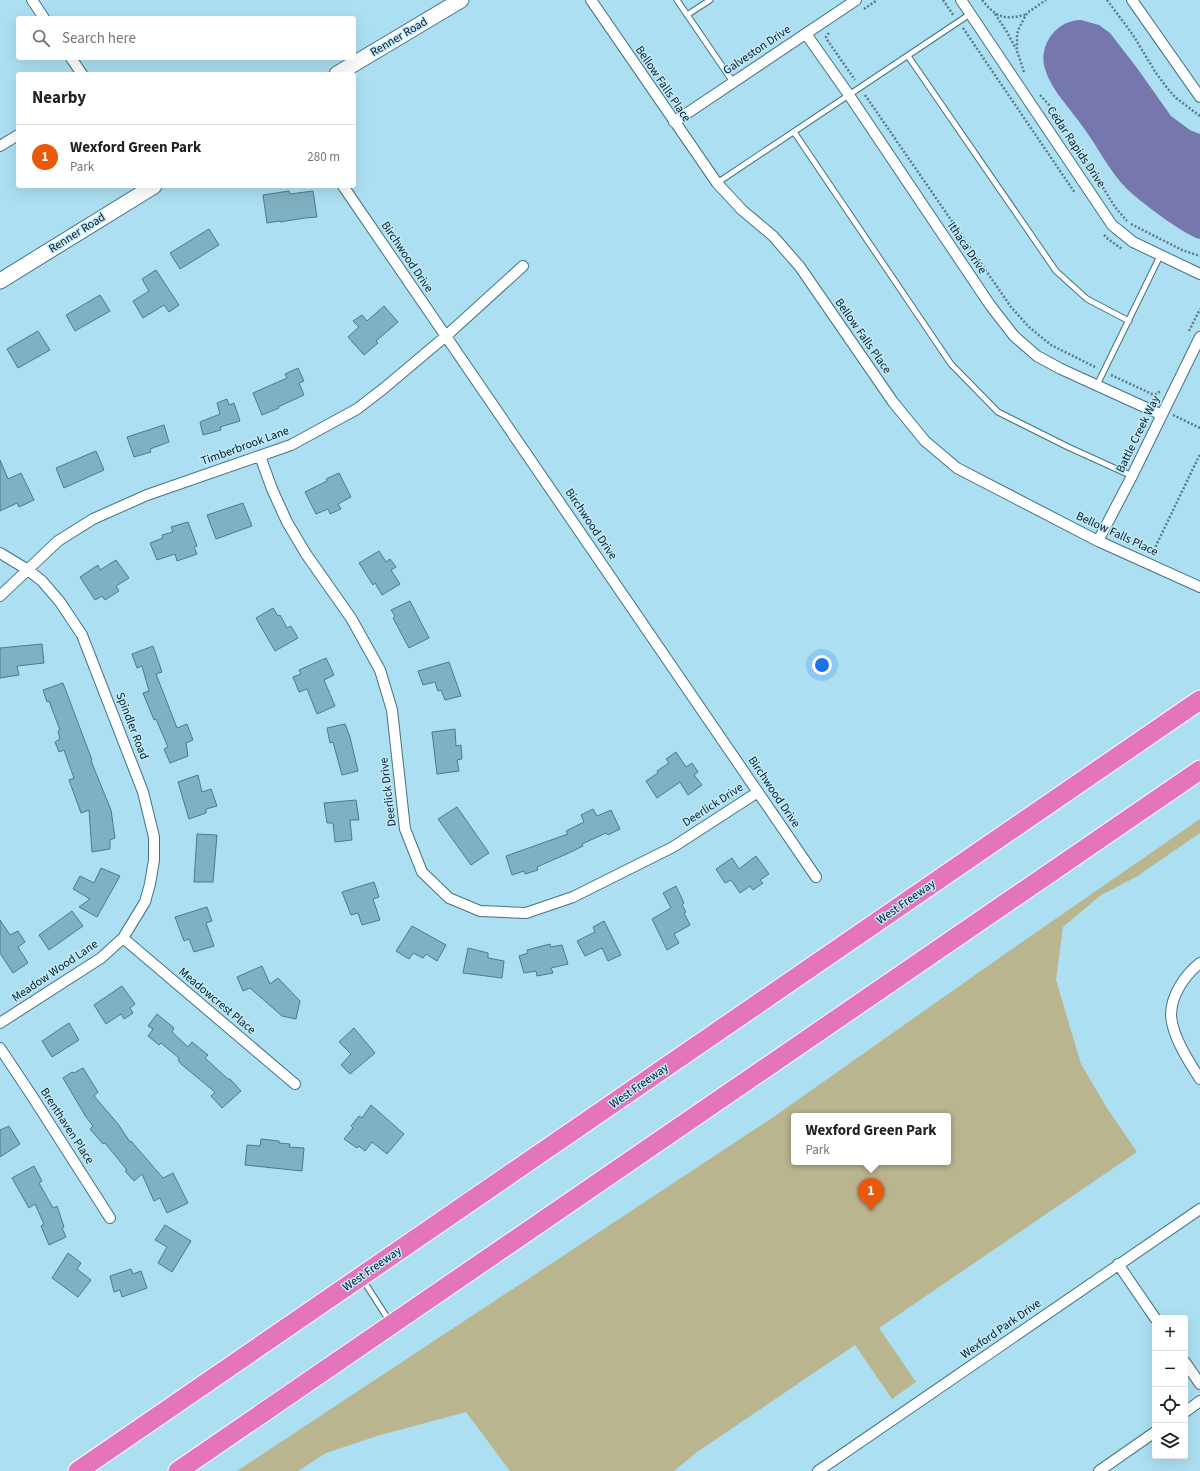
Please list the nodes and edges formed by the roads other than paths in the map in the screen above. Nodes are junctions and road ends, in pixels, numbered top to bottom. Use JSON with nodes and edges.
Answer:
{"nodes":[{"id":1,"x":32,"y":0,"type":"edge"},
{"id":2,"x":461,"y":0,"type":"edge"},
{"id":3,"x":591,"y":0,"type":"edge"},
{"id":4,"x":677,"y":0,"type":"edge"},
{"id":5,"x":710,"y":0,"type":"edge"},
{"id":6,"x":856,"y":0,"type":"edge"},
{"id":7,"x":961,"y":0,"type":"edge"},
{"id":8,"x":1132,"y":0,"type":"edge"},
{"id":9,"x":970,"y":14,"type":"junction"},
{"id":10,"x":687,"y":15,"type":"junction"},
{"id":11,"x":43,"y":16,"type":"edge"},
{"id":12,"x":806,"y":34,"type":"junction"},
{"id":13,"x":908,"y":56,"type":"junction"},
{"id":14,"x":72,"y":60,"type":"edge"},
{"id":15,"x":81,"y":72,"type":"edge"},
{"id":16,"x":340,"y":72,"type":"edge"},
{"id":17,"x":733,"y":82,"type":"junction"},
{"id":18,"x":849,"y":95,"type":"junction"},
{"id":19,"x":1200,"y":97,"type":"edge"},
{"id":20,"x":674,"y":122,"type":"junction"},
{"id":21,"x":794,"y":132,"type":"junction"},
{"id":22,"x":16,"y":136,"type":"edge"},
{"id":23,"x":0,"y":146,"type":"edge"},
{"id":24,"x":717,"y":183,"type":"junction"},
{"id":25,"x":151,"y":188,"type":"edge"},
{"id":26,"x":344,"y":188,"type":"edge"},
{"id":27,"x":1160,"y":256,"type":"junction"},
{"id":28,"x":523,"y":266,"type":"dead end"},
{"id":29,"x":1200,"y":274,"type":"edge"},
{"id":30,"x":0,"y":281,"type":"edge"},
{"id":31,"x":1129,"y":321,"type":"junction"},
{"id":32,"x":446,"y":336,"type":"junction"},
{"id":33,"x":1200,"y":337,"type":"edge"},
{"id":34,"x":1097,"y":385,"type":"junction"},
{"id":35,"x":1166,"y":414,"type":"junction"},
{"id":36,"x":260,"y":456,"type":"junction"},
{"id":37,"x":1132,"y":476,"type":"junction"},
{"id":38,"x":1098,"y":541,"type":"junction"},
{"id":39,"x":0,"y":553,"type":"edge"},
{"id":40,"x":28,"y":570,"type":"junction"},
{"id":41,"x":1200,"y":587,"type":"edge"},
{"id":42,"x":0,"y":596,"type":"edge"},
{"id":43,"x":1200,"y":700,"type":"edge"},
{"id":44,"x":1200,"y":770,"type":"edge"},
{"id":45,"x":758,"y":792,"type":"junction"},
{"id":46,"x":816,"y":877,"type":"dead end"},
{"id":47,"x":123,"y":938,"type":"junction"},
{"id":48,"x":1200,"y":963,"type":"edge"},
{"id":49,"x":0,"y":1023,"type":"edge"},
{"id":50,"x":0,"y":1048,"type":"edge"},
{"id":51,"x":1200,"y":1079,"type":"edge"},
{"id":52,"x":295,"y":1084,"type":"dead end"},
{"id":53,"x":1200,"y":1209,"type":"edge"},
{"id":54,"x":110,"y":1218,"type":"dead end"},
{"id":55,"x":1118,"y":1264,"type":"junction"},
{"id":56,"x":361,"y":1277,"type":"junction"},
{"id":57,"x":1153,"y":1315,"type":"edge"},
{"id":58,"x":392,"y":1324,"type":"junction"},
{"id":59,"x":1188,"y":1366,"type":"edge"},
{"id":60,"x":1200,"y":1384,"type":"edge"},
{"id":61,"x":1200,"y":1401,"type":"edge"},
{"id":62,"x":1188,"y":1410,"type":"edge"},
{"id":63,"x":1152,"y":1434,"type":"edge"},
{"id":64,"x":78,"y":1471,"type":"edge"},
{"id":65,"x":178,"y":1471,"type":"edge"},
{"id":66,"x":818,"y":1471,"type":"edge"},
{"id":67,"x":1099,"y":1471,"type":"edge"}],
"edges":[{"from":1,"to":11,"type":"street"},
{"from":2,"to":16,"type":"main road","name":"Renner Road"},
{"from":3,"to":20,"type":"street","name":"Bellow Falls Place"},
{"from":4,"to":10,"type":"lane"},
{"from":5,"to":10,"type":"lane"},
{"from":6,"to":12,"type":"street","name":"Galveston Drive"},
{"from":7,"to":9,"type":"street","name":"Cedar Rapids Drive"},
{"from":8,"to":19,"type":"street"},
{"from":9,"to":13,"type":"lane"},
{"from":9,"to":27,"type":"street","name":"Cedar Rapids Drive"},
{"from":10,"to":17,"type":"lane"},
{"from":12,"to":17,"type":"street","name":"Galveston Drive"},
{"from":12,"to":18,"type":"street","name":"Ithaca Drive"},
{"from":13,"to":18,"type":"lane"},
{"from":13,"to":31,"type":"lane"},
{"from":14,"to":15,"type":"street"},
{"from":17,"to":20,"type":"street","name":"Galveston Drive"},
{"from":18,"to":21,"type":"lane"},
{"from":18,"to":34,"type":"street","name":"Ithaca Drive"},
{"from":20,"to":24,"type":"street","name":"Bellow Falls Place"},
{"from":21,"to":24,"type":"lane"},
{"from":21,"to":37,"type":"lane"},
{"from":22,"to":23,"type":"street"},
{"from":24,"to":38,"type":"street","name":"Bellow Falls Place"},
{"from":25,"to":30,"type":"main road","name":"Renner Road"},
{"from":26,"to":32,"type":"street","name":"Birchwood Drive"},
{"from":27,"to":29,"type":"street","name":"Cedar Rapids Drive"},
{"from":27,"to":31,"type":"lane"},
{"from":28,"to":32,"type":"street","name":"Timberbrook Lane"},
{"from":31,"to":34,"type":"lane"},
{"from":32,"to":36,"type":"street","name":"Timberbrook Lane"},
{"from":32,"to":45,"type":"street","name":"Birchwood Drive"},
{"from":33,"to":35,"type":"street","name":"Battle Creek Way"},
{"from":34,"to":35,"type":"street","name":"Ithaca Drive"},
{"from":35,"to":37,"type":"street","name":"Battle Creek Way"},
{"from":36,"to":40,"type":"street","name":"Timberbrook Lane"},
{"from":36,"to":45,"type":"street","name":"Deerlick Drive"},
{"from":37,"to":38,"type":"street","name":"Battle Creek Way"},
{"from":38,"to":41,"type":"street","name":"Bellow Falls Place"},
{"from":39,"to":40,"type":"street","name":"Spindler Road"},
{"from":40,"to":42,"type":"street","name":"Timberbrook Lane"},
{"from":40,"to":47,"type":"street","name":"Spindler Road"},
{"from":43,"to":56,"type":"highway","name":"West Freeway"},
{"from":44,"to":58,"type":"highway"},
{"from":45,"to":46,"type":"street","name":"Birchwood Drive"},
{"from":47,"to":49,"type":"street","name":"Meadow Wood Lane"},
{"from":47,"to":52,"type":"street","name":"Meadowcrest Place"},
{"from":48,"to":51,"type":"street"},
{"from":50,"to":54,"type":"street","name":"Brenthaven Place"},
{"from":53,"to":55,"type":"street","name":"Wexford Park Drive"},
{"from":55,"to":57,"type":"street"},
{"from":55,"to":66,"type":"street","name":"Wexford Park Drive"},
{"from":56,"to":58,"type":"lane"},
{"from":56,"to":64,"type":"highway","name":"West Freeway"},
{"from":58,"to":65,"type":"highway"},
{"from":59,"to":60,"type":"street"},
{"from":61,"to":62,"type":"street"},
{"from":63,"to":67,"type":"street"}]}
